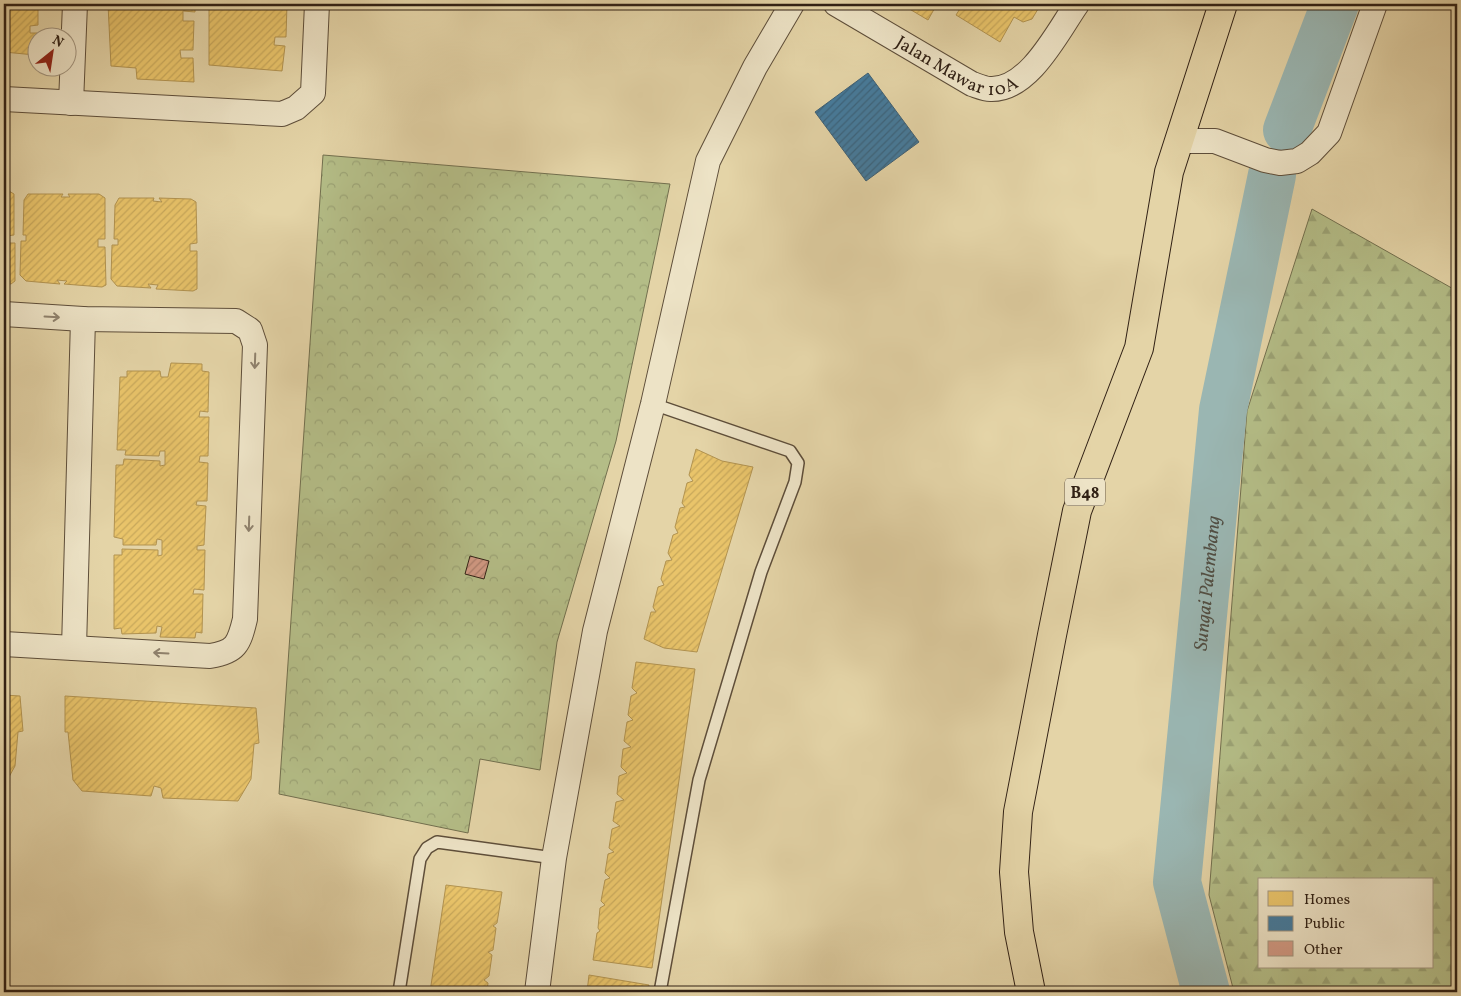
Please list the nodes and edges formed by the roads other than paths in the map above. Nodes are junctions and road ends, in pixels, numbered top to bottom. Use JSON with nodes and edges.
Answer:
{"nodes":[{"id":1,"x":75,"y":4,"type":"edge"},
{"id":2,"x":317,"y":4,"type":"edge"},
{"id":3,"x":792,"y":4,"type":"edge"},
{"id":4,"x":836,"y":4,"type":"edge"},
{"id":5,"x":1077,"y":4,"type":"edge"},
{"id":6,"x":1223,"y":4,"type":"edge"},
{"id":7,"x":1375,"y":4,"type":"edge"},
{"id":8,"x":4,"y":99,"type":"edge"},
{"id":9,"x":71,"y":103,"type":"junction"},
{"id":10,"x":1181,"y":141,"type":"junction"},
{"id":11,"x":4,"y":314,"type":"edge"},
{"id":12,"x":83,"y":319,"type":"junction"},
{"id":13,"x":654,"y":404,"type":"junction"},
{"id":14,"x":4,"y":644,"type":"edge"},
{"id":15,"x":74,"y":648,"type":"junction"},
{"id":16,"x":554,"y":858,"type":"junction"},
{"id":17,"x":399,"y":992,"type":"edge"},
{"id":18,"x":537,"y":992,"type":"edge"},
{"id":19,"x":660,"y":992,"type":"edge"},
{"id":20,"x":1031,"y":992,"type":"edge"}],
"edges":[{"from":1,"to":9,"type":"street"},
{"from":2,"to":9,"type":"street"},
{"from":3,"to":13,"type":"street"},
{"from":4,"to":5,"type":"street","name":"Jalan Mawar 10A"},
{"from":6,"to":10,"type":"main road","number":"B48"},
{"from":7,"to":10,"type":"street"},
{"from":8,"to":9,"type":"street"},
{"from":10,"to":20,"type":"main road","number":"B48"},
{"from":11,"to":12,"type":"street","one_way":true},
{"from":12,"to":15,"type":"street"},
{"from":12,"to":15,"type":"street","one_way":true},
{"from":13,"to":16,"type":"street"},
{"from":13,"to":19,"type":"lane"},
{"from":14,"to":15,"type":"street"},
{"from":16,"to":17,"type":"lane"},
{"from":16,"to":18,"type":"street"}]}
